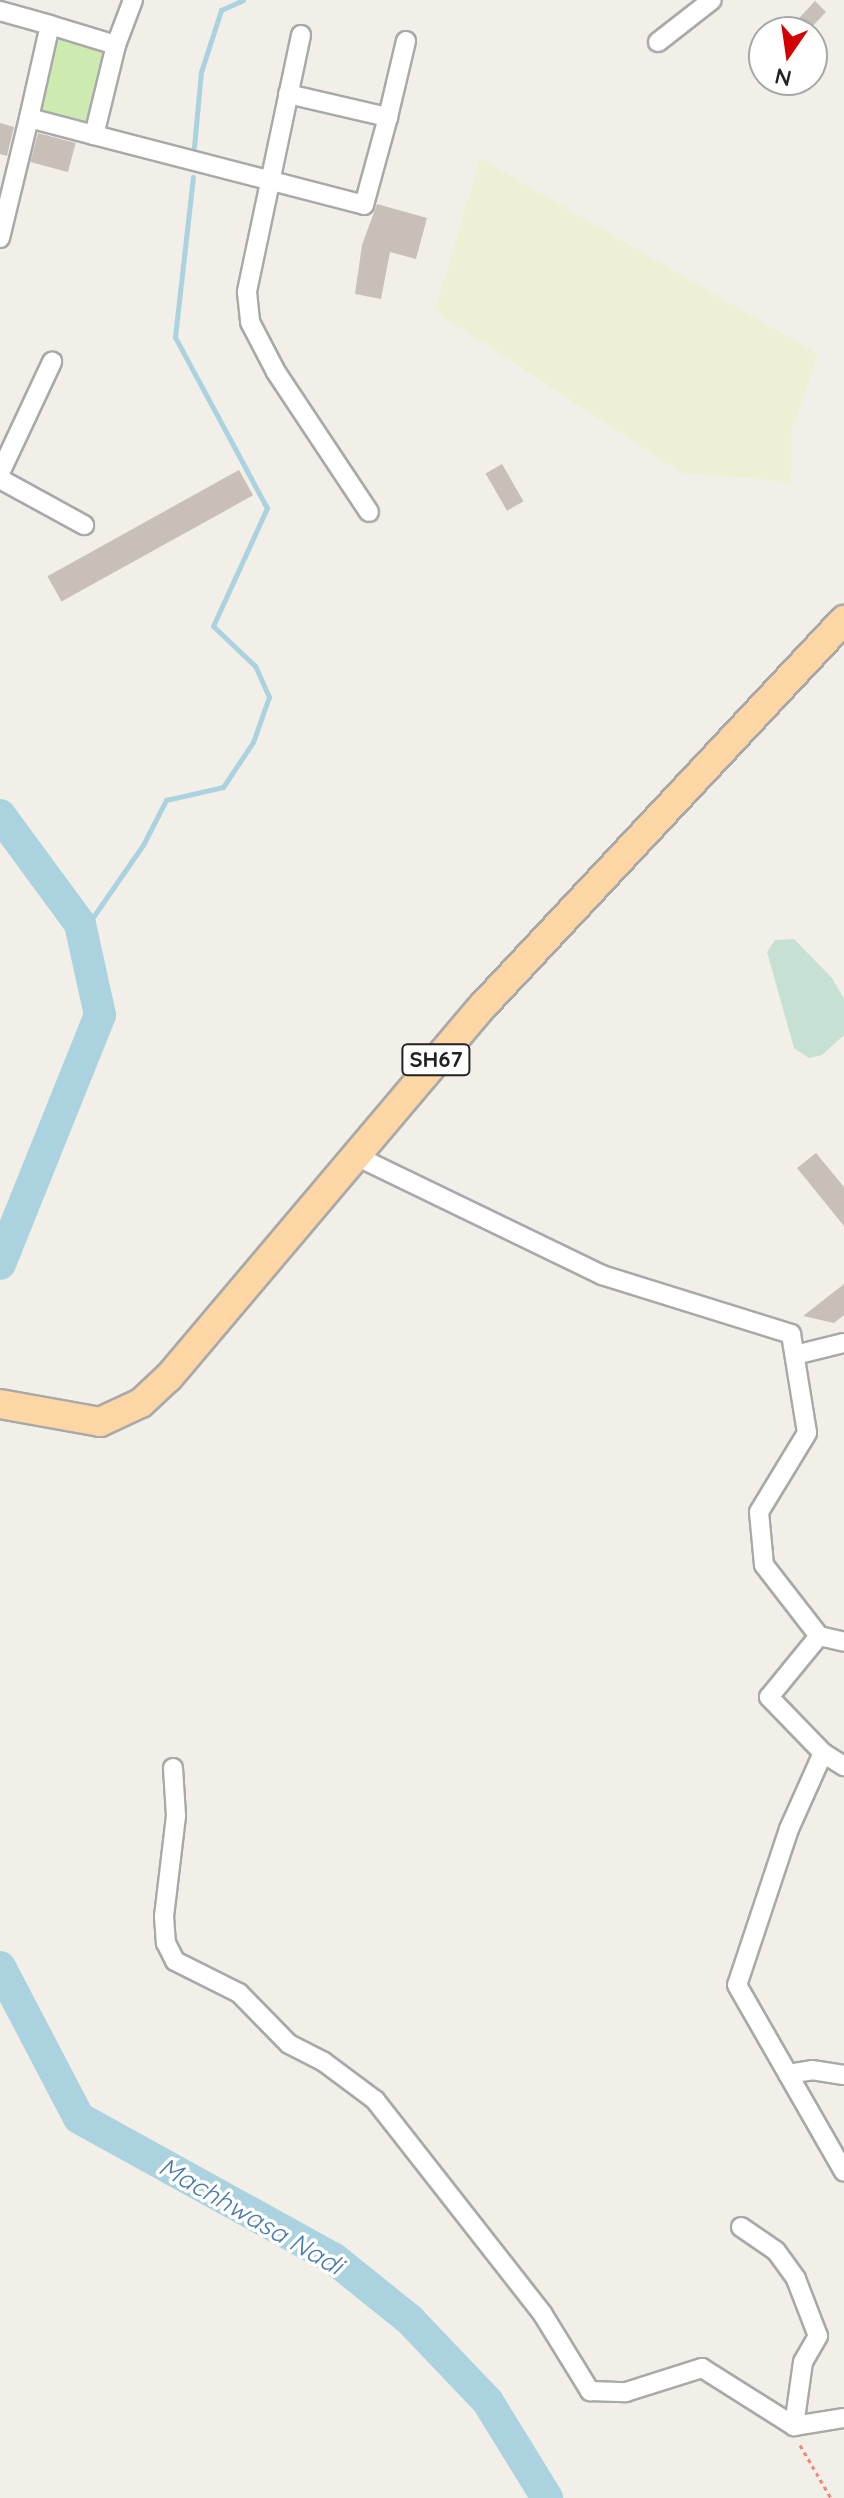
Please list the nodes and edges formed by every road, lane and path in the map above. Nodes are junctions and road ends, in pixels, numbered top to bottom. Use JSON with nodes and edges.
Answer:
{"nodes":[{"id":1,"x":133,"y":0,"type":"edge"},
{"id":2,"x":712,"y":0,"type":"edge"},
{"id":3,"x":0,"y":11,"type":"edge"},
{"id":4,"x":50,"y":25,"type":"junction"},
{"id":5,"x":301,"y":35,"type":"dead end"},
{"id":6,"x":406,"y":41,"type":"dead end"},
{"id":7,"x":658,"y":42,"type":"dead end"},
{"id":8,"x":116,"y":45,"type":"junction"},
{"id":9,"x":288,"y":94,"type":"junction"},
{"id":10,"x":388,"y":117,"type":"junction"},
{"id":11,"x":29,"y":118,"type":"junction"},
{"id":12,"x":94,"y":135,"type":"junction"},
{"id":13,"x":269,"y":182,"type":"junction"},
{"id":14,"x":0,"y":238,"type":"edge"},
{"id":15,"x":52,"y":362,"type":"dead end"},
{"id":16,"x":0,"y":473,"type":"edge"},
{"id":17,"x":0,"y":479,"type":"edge"},
{"id":18,"x":369,"y":512,"type":"dead end"},
{"id":19,"x":84,"y":525,"type":"dead end"},
{"id":20,"x":844,"y":620,"type":"edge"},
{"id":21,"x":354,"y":1155,"type":"junction"},
{"id":22,"x":844,"y":1343,"type":"edge"},
{"id":23,"x":795,"y":1355,"type":"junction"},
{"id":24,"x":0,"y":1404,"type":"edge"},
{"id":25,"x":819,"y":1636,"type":"junction"},
{"id":26,"x":844,"y":1642,"type":"edge"},
{"id":27,"x":823,"y":1753,"type":"junction"},
{"id":28,"x":844,"y":1766,"type":"edge"},
{"id":29,"x":173,"y":1768,"type":"dead end"},
{"id":30,"x":788,"y":2074,"type":"junction"},
{"id":31,"x":844,"y":2075,"type":"edge"},
{"id":32,"x":844,"y":2172,"type":"edge"},
{"id":33,"x":741,"y":2227,"type":"dead end"},
{"id":34,"x":844,"y":2418,"type":"edge"},
{"id":35,"x":794,"y":2426,"type":"junction"},
{"id":36,"x":831,"y":2498,"type":"edge"}],
"edges":[{"from":1,"to":8,"type":"street"},
{"from":2,"to":7,"type":"street"},
{"from":3,"to":4,"type":"street"},
{"from":4,"to":8,"type":"street"},
{"from":4,"to":11,"type":"street"},
{"from":5,"to":9,"type":"street"},
{"from":6,"to":10,"type":"street"},
{"from":8,"to":12,"type":"street"},
{"from":9,"to":10,"type":"street"},
{"from":9,"to":13,"type":"street"},
{"from":10,"to":13,"type":"street"},
{"from":11,"to":12,"type":"street"},
{"from":11,"to":14,"type":"street"},
{"from":12,"to":13,"type":"street"},
{"from":13,"to":18,"type":"street"},
{"from":15,"to":16,"type":"street"},
{"from":17,"to":19,"type":"street"},
{"from":20,"to":21,"type":"main road","number":"SH67"},
{"from":21,"to":23,"type":"street"},
{"from":21,"to":24,"type":"main road","number":"SH67"},
{"from":22,"to":23,"type":"street"},
{"from":23,"to":25,"type":"street"},
{"from":25,"to":26,"type":"street"},
{"from":25,"to":27,"type":"street"},
{"from":27,"to":28,"type":"street"},
{"from":27,"to":30,"type":"street"},
{"from":29,"to":35,"type":"street"},
{"from":30,"to":31,"type":"street"},
{"from":30,"to":32,"type":"street"},
{"from":33,"to":35,"type":"street"},
{"from":34,"to":35,"type":"street"},
{"from":35,"to":36,"type":"path"}]}
